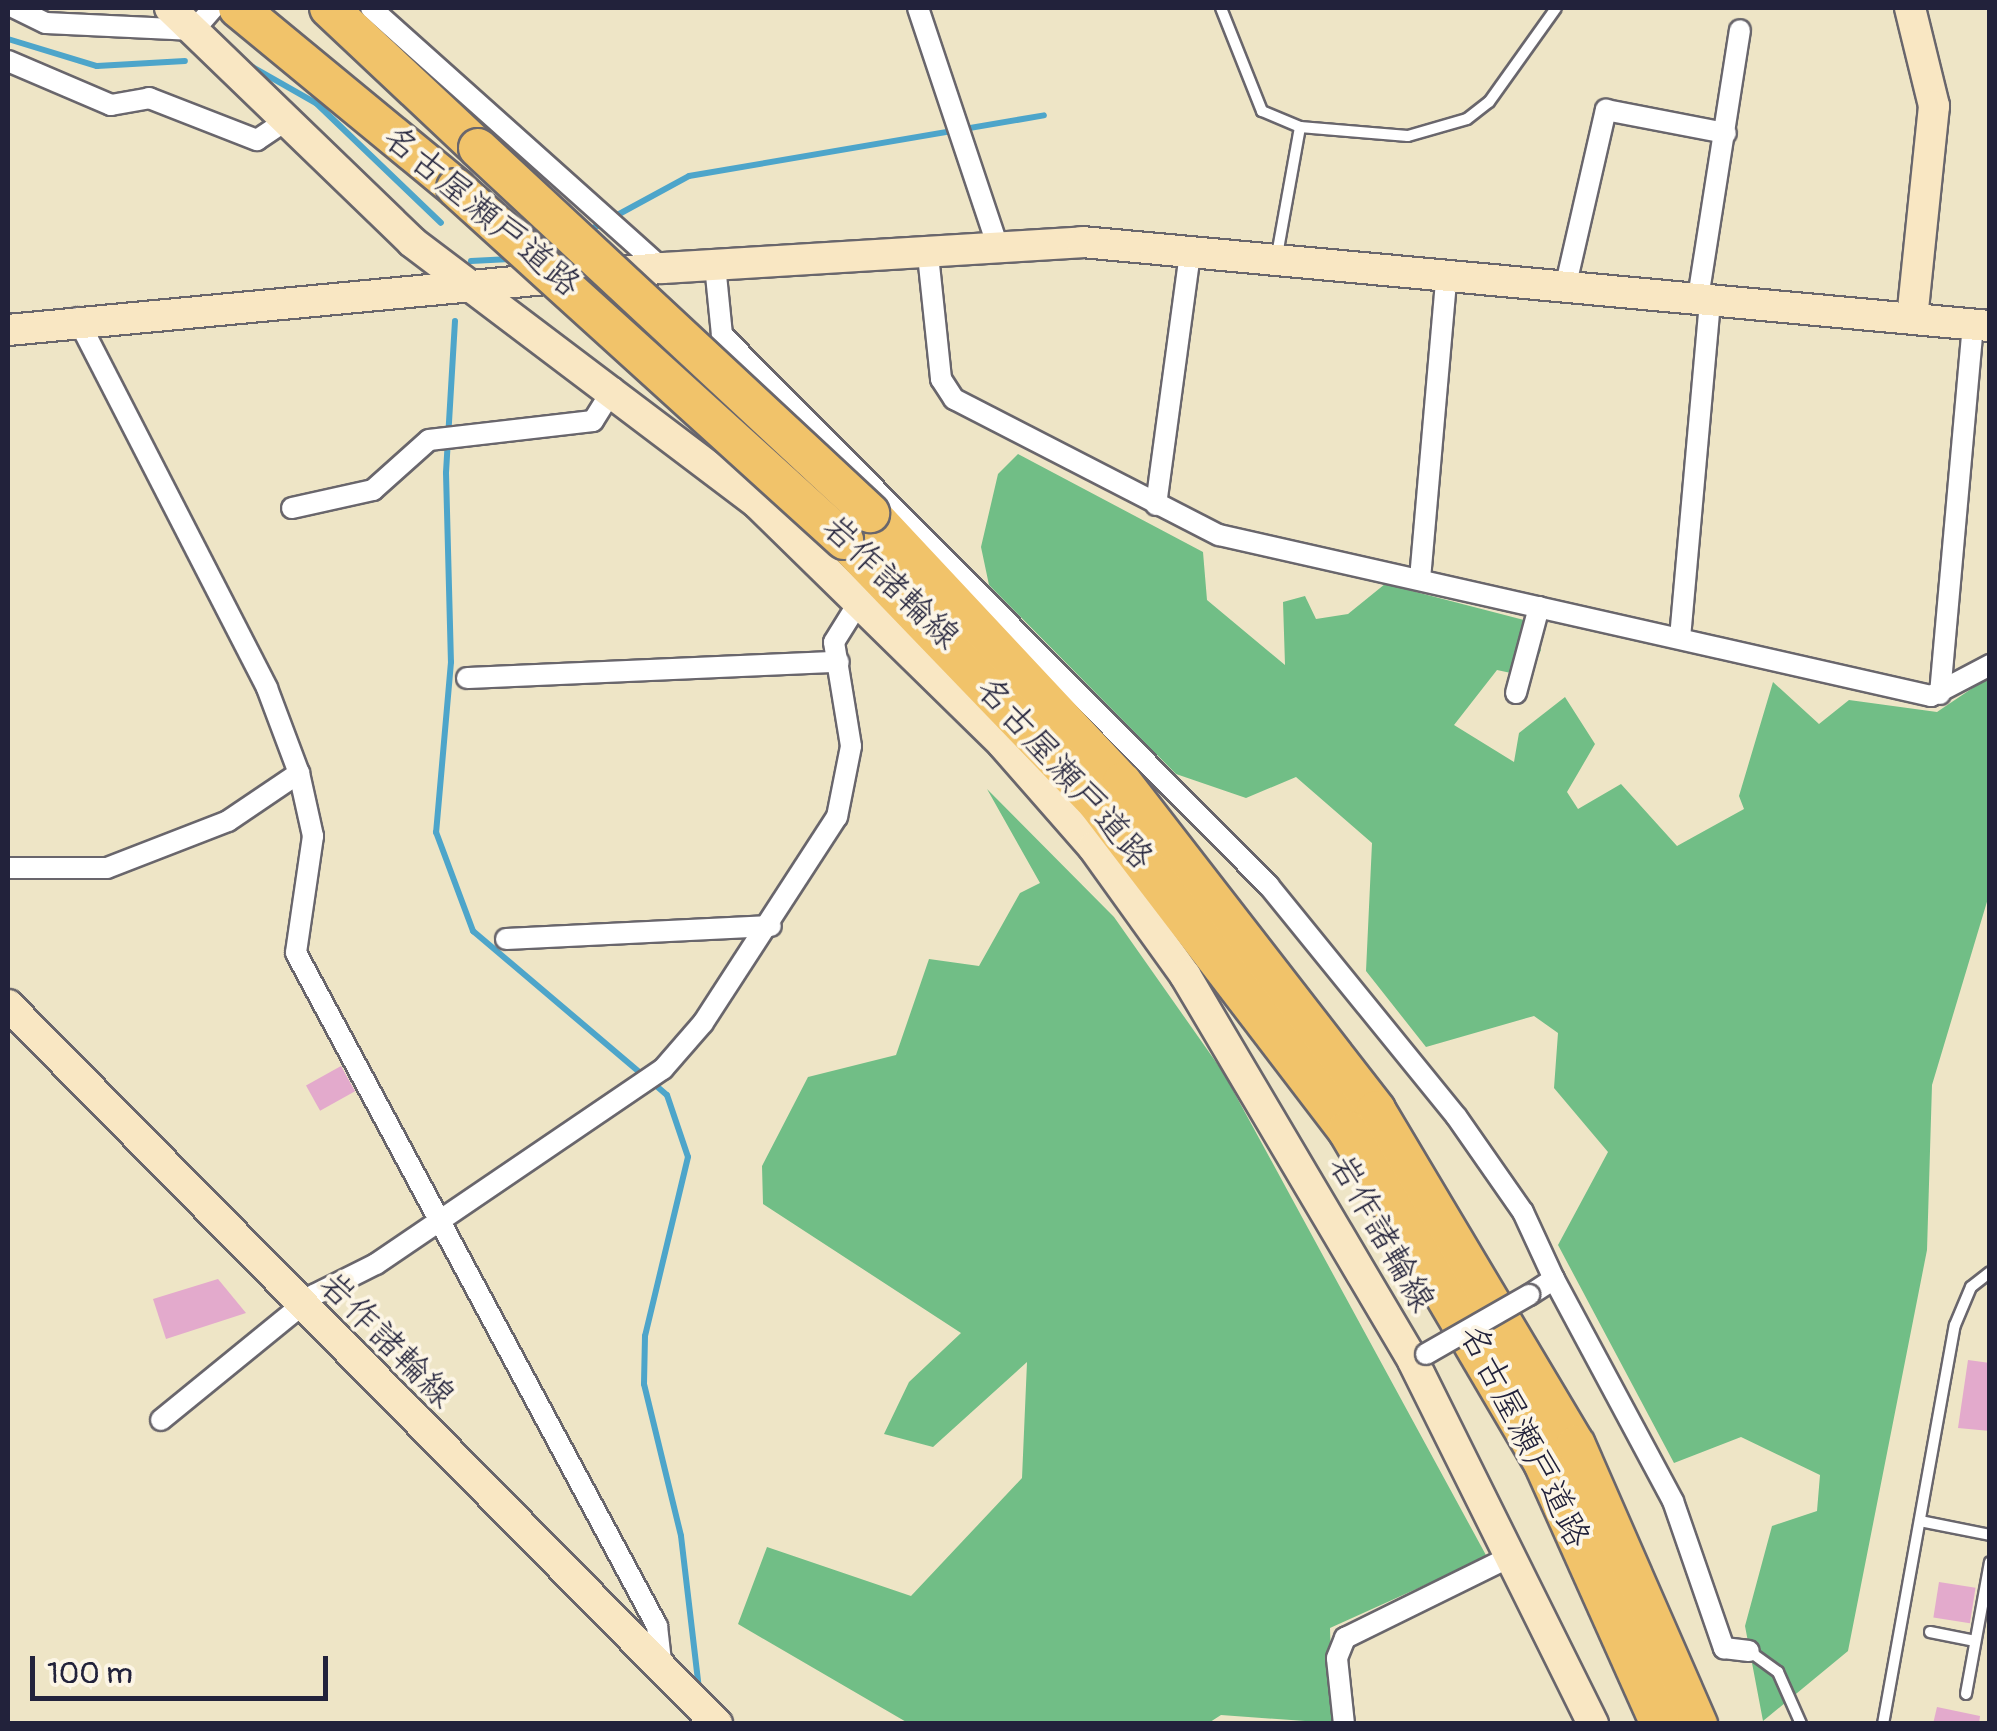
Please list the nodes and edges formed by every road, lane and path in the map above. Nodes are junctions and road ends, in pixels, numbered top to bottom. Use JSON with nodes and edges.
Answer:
{"nodes":[{"id":1,"x":15,"y":8,"type":"edge"},
{"id":2,"x":170,"y":8,"type":"edge"},
{"id":3,"x":238,"y":8,"type":"edge"},
{"id":4,"x":329,"y":8,"type":"edge"},
{"id":5,"x":371,"y":8,"type":"edge"},
{"id":6,"x":918,"y":8,"type":"edge"},
{"id":7,"x":1221,"y":8,"type":"edge"},
{"id":8,"x":1556,"y":8,"type":"edge"},
{"id":9,"x":1910,"y":8,"type":"edge"},
{"id":10,"x":203,"y":19,"type":"edge"},
{"id":11,"x":1740,"y":30,"type":"dead end"},
{"id":12,"x":8,"y":61,"type":"edge"},
{"id":13,"x":285,"y":121,"type":"junction"},
{"id":14,"x":1300,"y":127,"type":"junction"},
{"id":15,"x":1726,"y":133,"type":"junction"},
{"id":16,"x":998,"y":247,"type":"junction"},
{"id":17,"x":1191,"y":247,"type":"junction"},
{"id":18,"x":928,"y":255,"type":"junction"},
{"id":19,"x":1277,"y":256,"type":"junction"},
{"id":20,"x":716,"y":265,"type":"junction"},
{"id":21,"x":662,"y":268,"type":"junction"},
{"id":22,"x":1447,"y":273,"type":"junction"},
{"id":23,"x":1566,"y":284,"type":"junction"},
{"id":24,"x":465,"y":286,"type":"junction"},
{"id":25,"x":1704,"y":299,"type":"junction"},
{"id":26,"x":77,"y":318,"type":"junction"},
{"id":27,"x":1912,"y":318,"type":"junction"},
{"id":28,"x":1981,"y":325,"type":"edge"},
{"id":29,"x":8,"y":330,"type":"edge"},
{"id":30,"x":614,"y":388,"type":"junction"},
{"id":31,"x":1156,"y":504,"type":"junction"},
{"id":32,"x":292,"y":508,"type":"dead end"},
{"id":33,"x":857,"y":526,"type":"junction"},
{"id":34,"x":1420,"y":580,"type":"junction"},
{"id":35,"x":859,"y":602,"type":"junction"},
{"id":36,"x":1539,"y":607,"type":"junction"},
{"id":37,"x":1680,"y":638,"type":"junction"},
{"id":38,"x":839,"y":662,"type":"junction"},
{"id":39,"x":1990,"y":665,"type":"edge"},
{"id":40,"x":467,"y":678,"type":"dead end"},
{"id":41,"x":1516,"y":693,"type":"dead end"},
{"id":42,"x":1940,"y":694,"type":"junction"},
{"id":43,"x":299,"y":773,"type":"junction"},
{"id":44,"x":8,"y":868,"type":"edge"},
{"id":45,"x":770,"y":926,"type":"junction"},
{"id":46,"x":506,"y":938,"type":"dead end"},
{"id":47,"x":8,"y":1005,"type":"edge"},
{"id":48,"x":440,"y":1219,"type":"junction"},
{"id":49,"x":1990,"y":1272,"type":"edge"},
{"id":50,"x":1554,"y":1279,"type":"junction"},
{"id":51,"x":300,"y":1306,"type":"junction"},
{"id":52,"x":1420,"y":1357,"type":"junction"},
{"id":53,"x":161,"y":1420,"type":"dead end"},
{"id":54,"x":1920,"y":1522,"type":"junction"},
{"id":55,"x":1990,"y":1536,"type":"edge"},
{"id":56,"x":1512,"y":1556,"type":"junction"},
{"id":57,"x":1990,"y":1562,"type":"edge"},
{"id":58,"x":1930,"y":1632,"type":"dead end"},
{"id":59,"x":1975,"y":1641,"type":"junction"},
{"id":60,"x":1749,"y":1651,"type":"joint"},
{"id":61,"x":672,"y":1680,"type":"junction"},
{"id":62,"x":1966,"y":1694,"type":"dead end"},
{"id":63,"x":714,"y":1720,"type":"edge"},
{"id":64,"x":1344,"y":1724,"type":"edge"},
{"id":65,"x":1593,"y":1724,"type":"edge"},
{"id":66,"x":1660,"y":1724,"type":"edge"},
{"id":67,"x":1698,"y":1724,"type":"edge"},
{"id":68,"x":1801,"y":1724,"type":"edge"},
{"id":69,"x":1883,"y":1724,"type":"edge"}],
"edges":[{"from":1,"to":10,"type":"street"},
{"from":2,"to":10,"type":"main road","name":"岩作諸輪線"},
{"from":3,"to":33,"type":"highway","name":"名古屋瀬戸道路","bridge":true},
{"from":4,"to":33,"type":"highway","name":"名古屋瀬戸道路","bridge":true},
{"from":5,"to":21,"type":"street"},
{"from":6,"to":16,"type":"street"},
{"from":7,"to":14,"type":"lane"},
{"from":8,"to":14,"type":"lane"},
{"from":9,"to":27,"type":"main road"},
{"from":10,"to":13,"type":"main road","name":"岩作諸輪線"},
{"from":11,"to":15,"type":"street"},
{"from":12,"to":13,"type":"street"},
{"from":13,"to":24,"type":"main road","name":"岩作諸輪線"},
{"from":14,"to":19,"type":"lane"},
{"from":15,"to":23,"type":"street"},
{"from":15,"to":25,"type":"street"},
{"from":16,"to":17,"type":"main road"},
{"from":16,"to":18,"type":"main road"},
{"from":17,"to":19,"type":"main road"},
{"from":17,"to":31,"type":"street"},
{"from":18,"to":20,"type":"main road"},
{"from":18,"to":31,"type":"street"},
{"from":19,"to":22,"type":"main road"},
{"from":20,"to":21,"type":"main road"},
{"from":20,"to":50,"type":"street"},
{"from":21,"to":24,"type":"main road"},
{"from":22,"to":23,"type":"main road"},
{"from":22,"to":34,"type":"street"},
{"from":23,"to":25,"type":"main road"},
{"from":24,"to":26,"type":"main road"},
{"from":24,"to":30,"type":"main road","name":"岩作諸輪線"},
{"from":25,"to":27,"type":"main road"},
{"from":25,"to":37,"type":"street"},
{"from":26,"to":29,"type":"main road"},
{"from":26,"to":43,"type":"street"},
{"from":27,"to":28,"type":"main road"},
{"from":28,"to":42,"type":"street"},
{"from":30,"to":32,"type":"street"},
{"from":30,"to":35,"type":"main road","name":"岩作諸輪線"},
{"from":31,"to":34,"type":"street"},
{"from":33,"to":66,"type":"highway","name":"名古屋瀬戸道路"},
{"from":33,"to":67,"type":"highway","name":"名古屋瀬戸道路"},
{"from":34,"to":36,"type":"street"},
{"from":35,"to":38,"type":"street"},
{"from":35,"to":52,"type":"main road","name":"岩作諸輪線"},
{"from":36,"to":37,"type":"street"},
{"from":36,"to":41,"type":"street"},
{"from":37,"to":42,"type":"street"},
{"from":38,"to":40,"type":"street"},
{"from":38,"to":45,"type":"street"},
{"from":39,"to":42,"type":"street"},
{"from":43,"to":44,"type":"street"},
{"from":43,"to":48,"type":"street"},
{"from":45,"to":46,"type":"street"},
{"from":45,"to":48,"type":"street"},
{"from":47,"to":51,"type":"main road","name":"岩作諸輪線"},
{"from":48,"to":51,"type":"street"},
{"from":48,"to":61,"type":"street"},
{"from":49,"to":54,"type":"lane"},
{"from":50,"to":52,"type":"street","bridge":true},
{"from":50,"to":60,"type":"street"},
{"from":51,"to":53,"type":"street"},
{"from":51,"to":61,"type":"main road","name":"岩作諸輪線"},
{"from":52,"to":56,"type":"main road","name":"岩作諸輪線"},
{"from":54,"to":55,"type":"lane"},
{"from":54,"to":69,"type":"lane"},
{"from":56,"to":64,"type":"street"},
{"from":56,"to":65,"type":"main road","name":"岩作諸輪線"},
{"from":57,"to":59,"type":"lane"},
{"from":58,"to":59,"type":"lane"},
{"from":59,"to":62,"type":"lane"},
{"from":60,"to":68,"type":"lane"},
{"from":61,"to":63,"type":"main road","name":"岩作諸輪線"}]}
